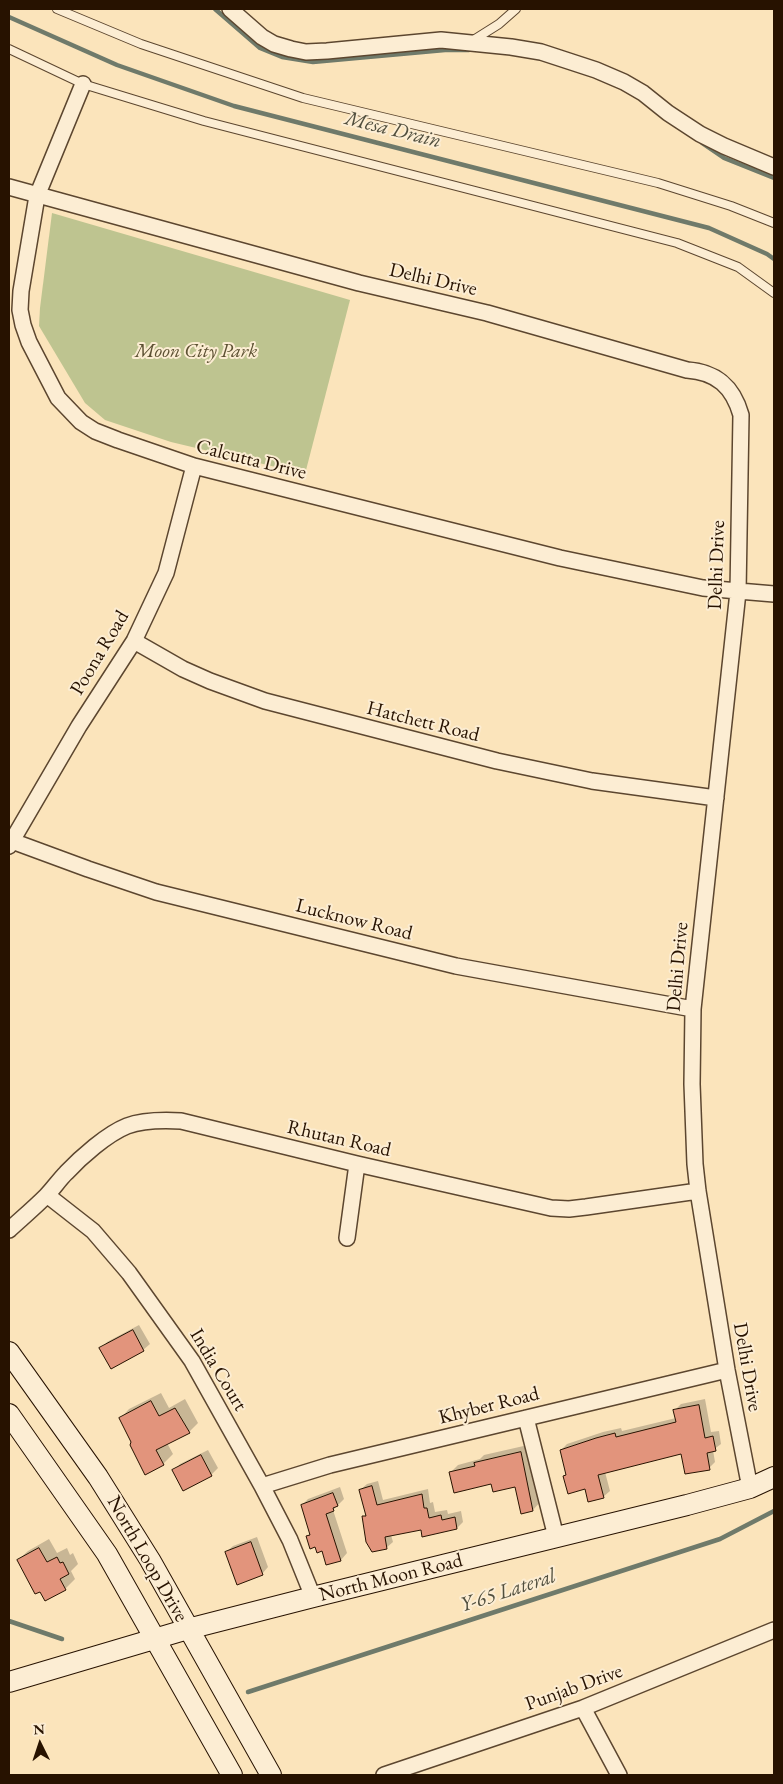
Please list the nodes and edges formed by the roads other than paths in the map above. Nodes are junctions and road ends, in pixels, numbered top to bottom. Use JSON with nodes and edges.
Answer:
{"nodes":[{"id":1,"x":57,"y":9,"type":"edge"},
{"id":2,"x":230,"y":9,"type":"edge"},
{"id":3,"x":516,"y":9,"type":"edge"},
{"id":4,"x":468,"y":43,"type":"junction"},
{"id":5,"x":9,"y":49,"type":"edge"},
{"id":6,"x":83,"y":84,"type":"junction"},
{"id":7,"x":774,"y":167,"type":"edge"},
{"id":8,"x":9,"y":187,"type":"edge"},
{"id":9,"x":37,"y":196,"type":"junction"},
{"id":10,"x":774,"y":223,"type":"edge"},
{"id":11,"x":774,"y":293,"type":"edge"},
{"id":12,"x":194,"y":466,"type":"junction"},
{"id":13,"x":738,"y":592,"type":"junction"},
{"id":14,"x":774,"y":594,"type":"edge"},
{"id":15,"x":134,"y":641,"type":"junction"},
{"id":16,"x":716,"y":798,"type":"junction"},
{"id":17,"x":10,"y":844,"type":"edge"},
{"id":18,"x":693,"y":1009,"type":"junction"},
{"id":19,"x":356,"y":1164,"type":"junction"},
{"id":20,"x":698,"y":1191,"type":"junction"},
{"id":21,"x":47,"y":1195,"type":"junction"},
{"id":22,"x":9,"y":1230,"type":"edge"},
{"id":23,"x":347,"y":1238,"type":"dead end"},
{"id":24,"x":9,"y":1352,"type":"edge"},
{"id":25,"x":727,"y":1370,"type":"junction"},
{"id":26,"x":9,"y":1414,"type":"edge"},
{"id":27,"x":526,"y":1418,"type":"junction"},
{"id":28,"x":774,"y":1477,"type":"edge"},
{"id":29,"x":262,"y":1486,"type":"junction"},
{"id":30,"x":750,"y":1488,"type":"junction"},
{"id":31,"x":556,"y":1537,"type":"junction"},
{"id":32,"x":313,"y":1597,"type":"junction"},
{"id":33,"x":188,"y":1629,"type":"junction"},
{"id":34,"x":774,"y":1630,"type":"edge"},
{"id":35,"x":156,"y":1639,"type":"junction"},
{"id":36,"x":9,"y":1682,"type":"edge"},
{"id":37,"x":583,"y":1708,"type":"junction"},
{"id":38,"x":414,"y":1770,"type":"edge"},
{"id":39,"x":232,"y":1775,"type":"edge"},
{"id":40,"x":271,"y":1775,"type":"edge"},
{"id":41,"x":384,"y":1775,"type":"edge"},
{"id":42,"x":619,"y":1775,"type":"edge"}],
"edges":[{"from":1,"to":10,"type":"lane"},
{"from":2,"to":4,"type":"street"},
{"from":3,"to":4,"type":"lane"},
{"from":4,"to":7,"type":"street"},
{"from":5,"to":6,"type":"lane"},
{"from":6,"to":9,"type":"street","name":"Calcutta Drive"},
{"from":6,"to":11,"type":"lane"},
{"from":8,"to":9,"type":"street","name":"Delhi Drive"},
{"from":9,"to":12,"type":"street","name":"Calcutta Drive"},
{"from":9,"to":13,"type":"street","name":"Delhi Drive"},
{"from":12,"to":13,"type":"street","name":"Calcutta Drive"},
{"from":12,"to":15,"type":"street","name":"Poona Road"},
{"from":13,"to":14,"type":"street","name":"Calcutta Drive"},
{"from":13,"to":16,"type":"street","name":"Delhi Drive"},
{"from":15,"to":16,"type":"street","name":"Hatchett Road"},
{"from":15,"to":17,"type":"street","name":"Poona Road"},
{"from":16,"to":18,"type":"street","name":"Delhi Drive"},
{"from":17,"to":18,"type":"street","name":"Lucknow Road"},
{"from":18,"to":20,"type":"street","name":"Delhi Drive"},
{"from":19,"to":20,"type":"street","name":"Rhutan Road"},
{"from":19,"to":21,"type":"street","name":"Rhutan Road"},
{"from":19,"to":23,"type":"street"},
{"from":20,"to":25,"type":"street","name":"Delhi Drive"},
{"from":21,"to":22,"type":"street","name":"Rhutan Road"},
{"from":21,"to":29,"type":"street","name":"India Court"},
{"from":24,"to":33,"type":"main road","name":"North Loop Drive"},
{"from":25,"to":27,"type":"street","name":"Khyber Road"},
{"from":25,"to":30,"type":"street","name":"Delhi Drive"},
{"from":26,"to":35,"type":"main road","name":"North Loop Drive"},
{"from":27,"to":29,"type":"street","name":"Khyber Road"},
{"from":27,"to":31,"type":"street"},
{"from":28,"to":30,"type":"main road","name":"North Moon Road"},
{"from":29,"to":32,"type":"street","name":"India Court"},
{"from":30,"to":31,"type":"main road","name":"North Moon Road"},
{"from":31,"to":32,"type":"main road","name":"North Moon Road"},
{"from":32,"to":33,"type":"main road","name":"North Moon Road"},
{"from":33,"to":35,"type":"main road","name":"North Moon Road"},
{"from":33,"to":40,"type":"main road","name":"North Loop Drive"},
{"from":34,"to":37,"type":"street","name":"Punjab Drive"},
{"from":35,"to":36,"type":"main road","name":"North Moon Road"},
{"from":35,"to":39,"type":"main road","name":"North Loop Drive"},
{"from":37,"to":38,"type":"street","name":"Punjab Drive"},
{"from":37,"to":42,"type":"street"},
{"from":38,"to":41,"type":"street","name":"Punjab Drive"}]}
